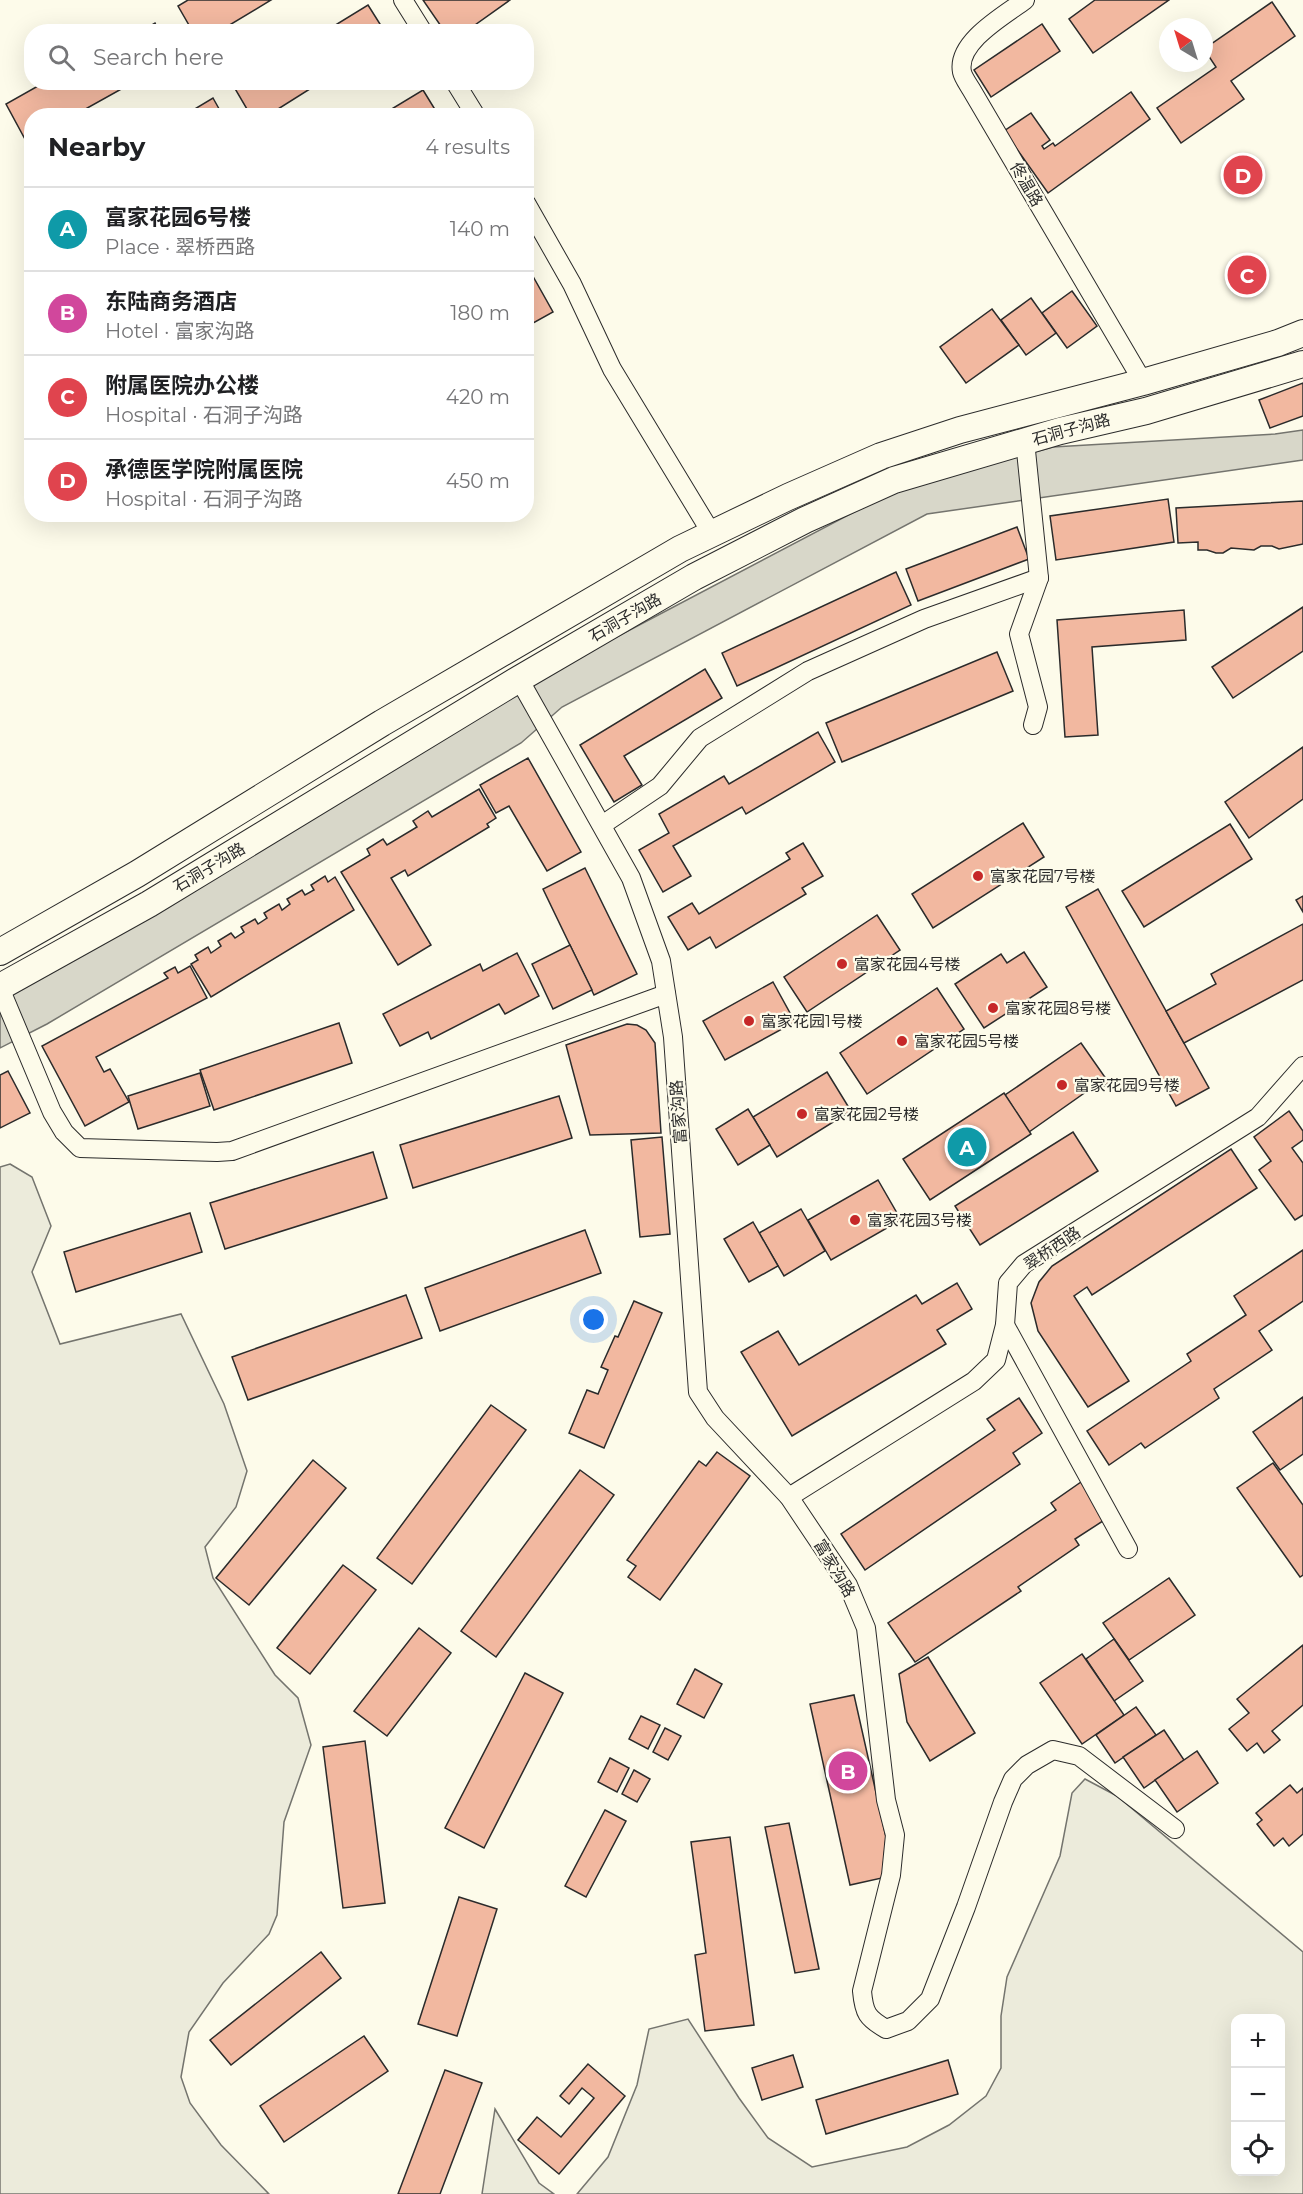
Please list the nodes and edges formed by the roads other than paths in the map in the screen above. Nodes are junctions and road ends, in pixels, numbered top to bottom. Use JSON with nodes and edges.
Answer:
{"nodes":[{"id":1,"x":403,"y":0,"type":"edge"},
{"id":2,"x":1025,"y":0,"type":"edge"},
{"id":3,"x":418,"y":24,"type":"edge"},
{"id":4,"x":460,"y":90,"type":"edge"},
{"id":5,"x":471,"y":108,"type":"edge"},
{"id":6,"x":534,"y":217,"type":"edge"},
{"id":7,"x":1303,"y":333,"type":"edge"},
{"id":8,"x":1303,"y":364,"type":"edge"},
{"id":9,"x":1143,"y":382,"type":"junction"},
{"id":10,"x":1026,"y":447,"type":"junction"},
{"id":11,"x":712,"y":534,"type":"junction"},
{"id":12,"x":1039,"y":578,"type":"junction"},
{"id":13,"x":521,"y":682,"type":"junction"},
{"id":14,"x":1033,"y":725,"type":"dead end"},
{"id":15,"x":602,"y":825,"type":"junction"},
{"id":16,"x":0,"y":952,"type":"edge"},
{"id":17,"x":1,"y":989,"type":"edge"},
{"id":18,"x":666,"y":994,"type":"junction"},
{"id":19,"x":1303,"y":1066,"type":"edge"},
{"id":20,"x":1005,"y":1325,"type":"junction"},
{"id":21,"x":789,"y":1497,"type":"junction"},
{"id":22,"x":1128,"y":1549,"type":"dead end"},
{"id":23,"x":1175,"y":1829,"type":"dead end"}],
"edges":[{"from":1,"to":3,"type":"street"},
{"from":2,"to":9,"type":"street","name":"佟温路"},
{"from":4,"to":5,"type":"street"},
{"from":6,"to":11,"type":"street"},
{"from":7,"to":9,"type":"main road","name":"石洞子沟路"},
{"from":8,"to":10,"type":"main road","name":"石洞子沟路"},
{"from":9,"to":11,"type":"main road","name":"石洞子沟路"},
{"from":10,"to":12,"type":"street"},
{"from":10,"to":13,"type":"main road","name":"石洞子沟路"},
{"from":11,"to":16,"type":"main road","name":"石洞子沟路"},
{"from":12,"to":14,"type":"street"},
{"from":12,"to":15,"type":"street"},
{"from":13,"to":15,"type":"street","name":"富家沟路"},
{"from":13,"to":17,"type":"main road","name":"石洞子沟路"},
{"from":15,"to":18,"type":"street","name":"富家沟路"},
{"from":17,"to":18,"type":"street"},
{"from":18,"to":21,"type":"street","name":"富家沟路"},
{"from":19,"to":20,"type":"street","name":"翠桥西路"},
{"from":20,"to":21,"type":"street","name":"翠桥西路"},
{"from":20,"to":22,"type":"street"},
{"from":21,"to":23,"type":"street","name":"富家沟路"}]}
